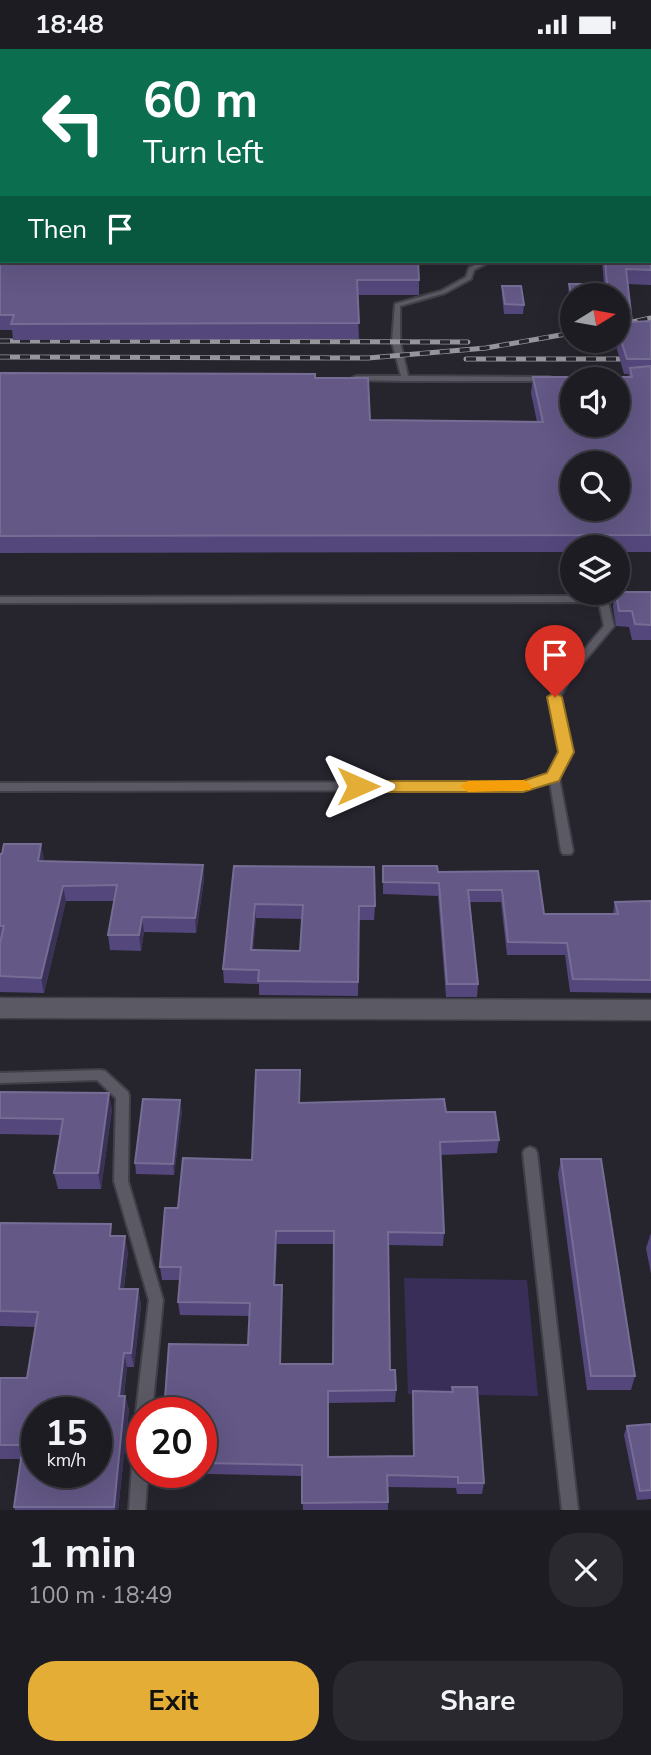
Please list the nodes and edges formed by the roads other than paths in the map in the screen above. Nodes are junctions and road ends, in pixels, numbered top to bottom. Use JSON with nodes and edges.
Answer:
{"nodes":[{"id":1,"x":484,"y":263,"type":"edge"},
{"id":2,"x":349,"y":378,"type":"edge"},
{"id":3,"x":405,"y":379,"type":"junction"},
{"id":4,"x":555,"y":379,"type":"edge"},
{"id":5,"x":0,"y":600,"type":"edge"},
{"id":6,"x":554,"y":777,"type":"junction"},
{"id":7,"x":0,"y":787,"type":"edge"},
{"id":8,"x":567,"y":851,"type":"dead end"},
{"id":9,"x":0,"y":1008,"type":"edge"},
{"id":10,"x":651,"y":1010,"type":"edge"},
{"id":11,"x":0,"y":1078,"type":"edge"},
{"id":12,"x":530,"y":1153,"type":"dead end"},
{"id":13,"x":146,"y":1397,"type":"edge"},
{"id":14,"x":138,"y":1488,"type":"edge"},
{"id":15,"x":136,"y":1510,"type":"edge"},
{"id":16,"x":570,"y":1510,"type":"edge"}],
"edges":[{"from":1,"to":3,"type":"lane"},
{"from":2,"to":3,"type":"lane"},
{"from":3,"to":4,"type":"lane"},
{"from":5,"to":6,"type":"lane"},
{"from":6,"to":7,"type":"lane"},
{"from":6,"to":8,"type":"lane"},
{"from":9,"to":10,"type":"street"},
{"from":11,"to":13,"type":"lane"},
{"from":12,"to":16,"type":"lane"},
{"from":14,"to":15,"type":"lane"}]}
